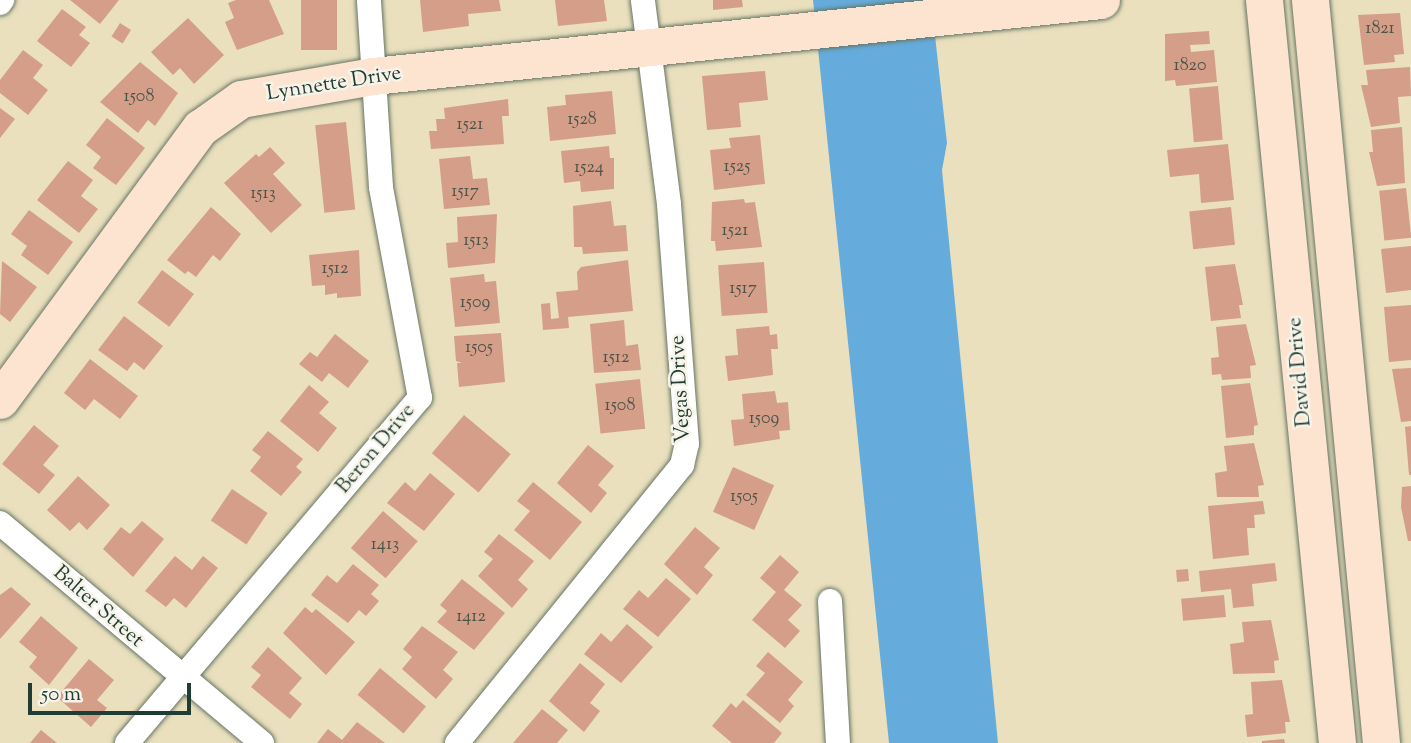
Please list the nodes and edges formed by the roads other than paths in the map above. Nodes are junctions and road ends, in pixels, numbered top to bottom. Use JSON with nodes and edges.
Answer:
{"nodes":[{"id":1,"x":369,"y":0,"type":"edge"},
{"id":2,"x":643,"y":0,"type":"edge"},
{"id":3,"x":1101,"y":0,"type":"edge"},
{"id":4,"x":1264,"y":0,"type":"edge"},
{"id":5,"x":1310,"y":0,"type":"edge"},
{"id":6,"x":649,"y":48,"type":"junction"},
{"id":7,"x":373,"y":76,"type":"junction"},
{"id":8,"x":0,"y":400,"type":"edge"},
{"id":9,"x":0,"y":523,"type":"edge"},
{"id":10,"x":1366,"y":587,"type":"junction"},
{"id":11,"x":1321,"y":590,"type":"junction"},
{"id":12,"x":830,"y":601,"type":"dead end"},
{"id":13,"x":181,"y":678,"type":"junction"},
{"id":14,"x":127,"y":743,"type":"edge"},
{"id":15,"x":262,"y":743,"type":"edge"},
{"id":16,"x":457,"y":743,"type":"edge"},
{"id":17,"x":838,"y":743,"type":"edge"},
{"id":18,"x":1337,"y":743,"type":"edge"},
{"id":19,"x":1381,"y":743,"type":"edge"}],
"edges":[{"from":1,"to":7,"type":"street","name":"Beron Drive"},
{"from":2,"to":6,"type":"street","name":"Vegas Drive"},
{"from":3,"to":6,"type":"main road","name":"Lynnette Drive"},
{"from":4,"to":11,"type":"main road","name":"David Drive"},
{"from":5,"to":10,"type":"main road"},
{"from":6,"to":7,"type":"main road","name":"Lynnette Drive"},
{"from":6,"to":16,"type":"street","name":"Vegas Drive"},
{"from":7,"to":8,"type":"main road","name":"Lynnette Drive"},
{"from":7,"to":13,"type":"street","name":"Beron Drive"},
{"from":9,"to":13,"type":"street","name":"Balter Street"},
{"from":10,"to":11,"type":"main road"},
{"from":10,"to":19,"type":"main road"},
{"from":11,"to":18,"type":"main road","name":"David Drive"},
{"from":12,"to":17,"type":"street"},
{"from":13,"to":14,"type":"street","name":"Beron Drive"},
{"from":13,"to":15,"type":"street","name":"Balter Street"}]}
